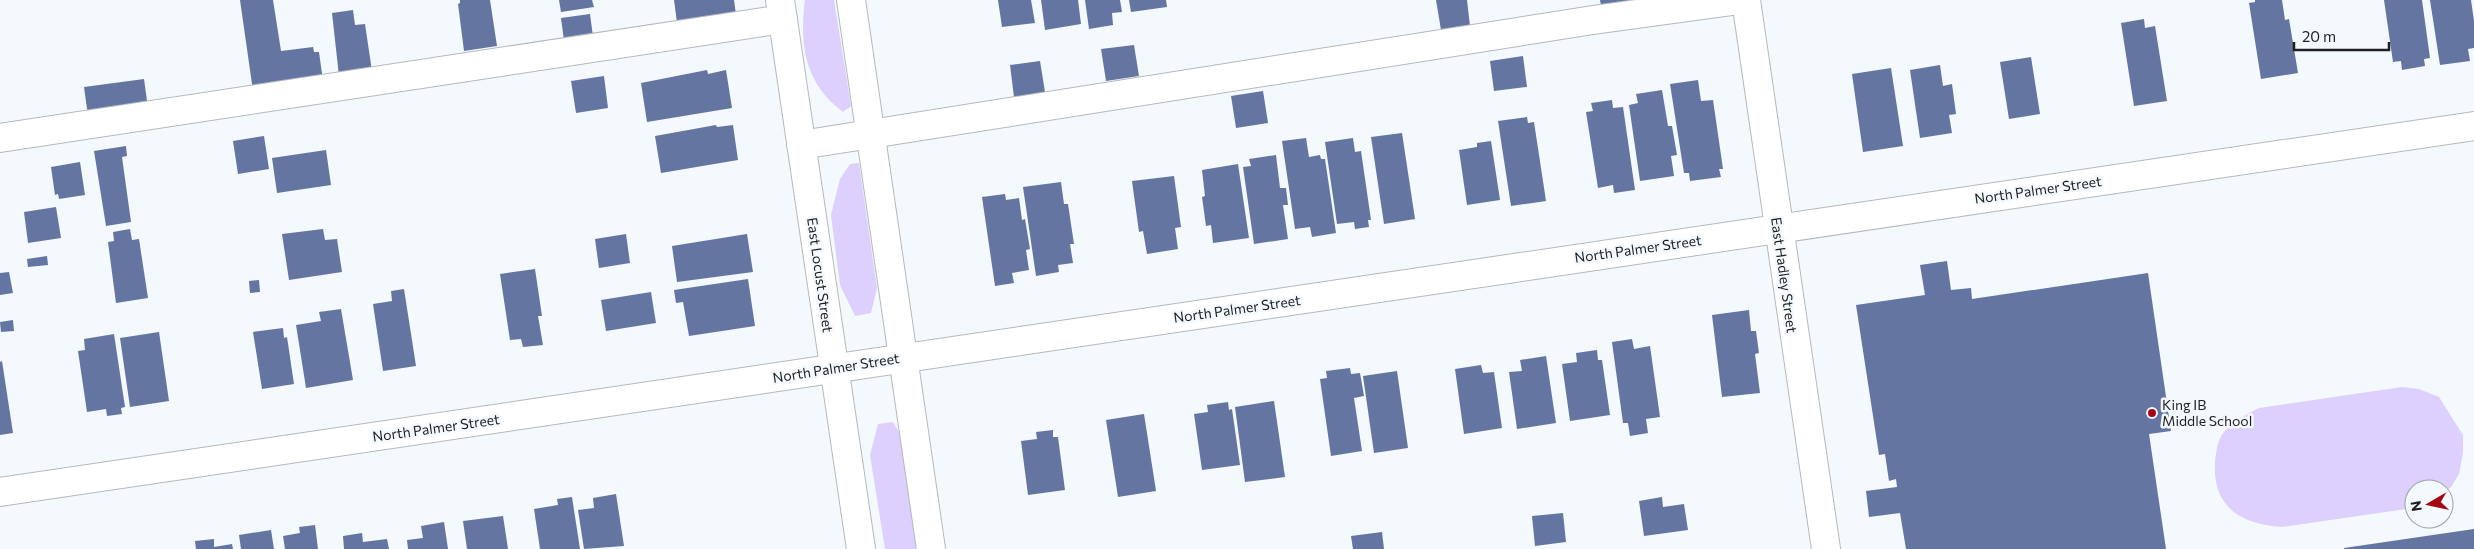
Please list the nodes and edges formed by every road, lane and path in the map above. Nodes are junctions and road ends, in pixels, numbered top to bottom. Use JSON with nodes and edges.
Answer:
{"nodes":[{"id":1,"x":851,"y":0,"type":"edge"},
{"id":2,"x":1740,"y":0,"type":"edge"},
{"id":3,"x":1746,"y":0,"type":"edge"},
{"id":4,"x":781,"y":10,"type":"edge"},
{"id":5,"x":2474,"y":126,"type":"edge"},
{"id":6,"x":870,"y":135,"type":"junction"},
{"id":7,"x":0,"y":138,"type":"edge"},
{"id":8,"x":801,"y":145,"type":"junction"},
{"id":9,"x":1778,"y":229,"type":"junction"},
{"id":10,"x":903,"y":358,"type":"junction"},
{"id":11,"x":834,"y":369,"type":"junction"},
{"id":12,"x":0,"y":492,"type":"edge"},
{"id":13,"x":861,"y":549,"type":"edge"},
{"id":14,"x":931,"y":549,"type":"edge"},
{"id":15,"x":1826,"y":549,"type":"edge"}],
"edges":[{"from":1,"to":6,"type":"street"},
{"from":2,"to":6,"type":"street"},
{"from":3,"to":9,"type":"street","name":"East Hadley Street"},
{"from":4,"to":7,"type":"street"},
{"from":4,"to":8,"type":"street","name":"East Locust Street"},
{"from":5,"to":9,"type":"street","name":"North Palmer Street"},
{"from":6,"to":8,"type":"street"},
{"from":6,"to":10,"type":"street"},
{"from":8,"to":11,"type":"street","name":"East Locust Street"},
{"from":9,"to":10,"type":"street","name":"North Palmer Street"},
{"from":9,"to":15,"type":"street","name":"East Hadley Street"},
{"from":10,"to":11,"type":"street","name":"North Palmer Street"},
{"from":10,"to":14,"type":"street"},
{"from":11,"to":12,"type":"street","name":"North Palmer Street"},
{"from":11,"to":13,"type":"street","name":"East Locust Street"}]}
